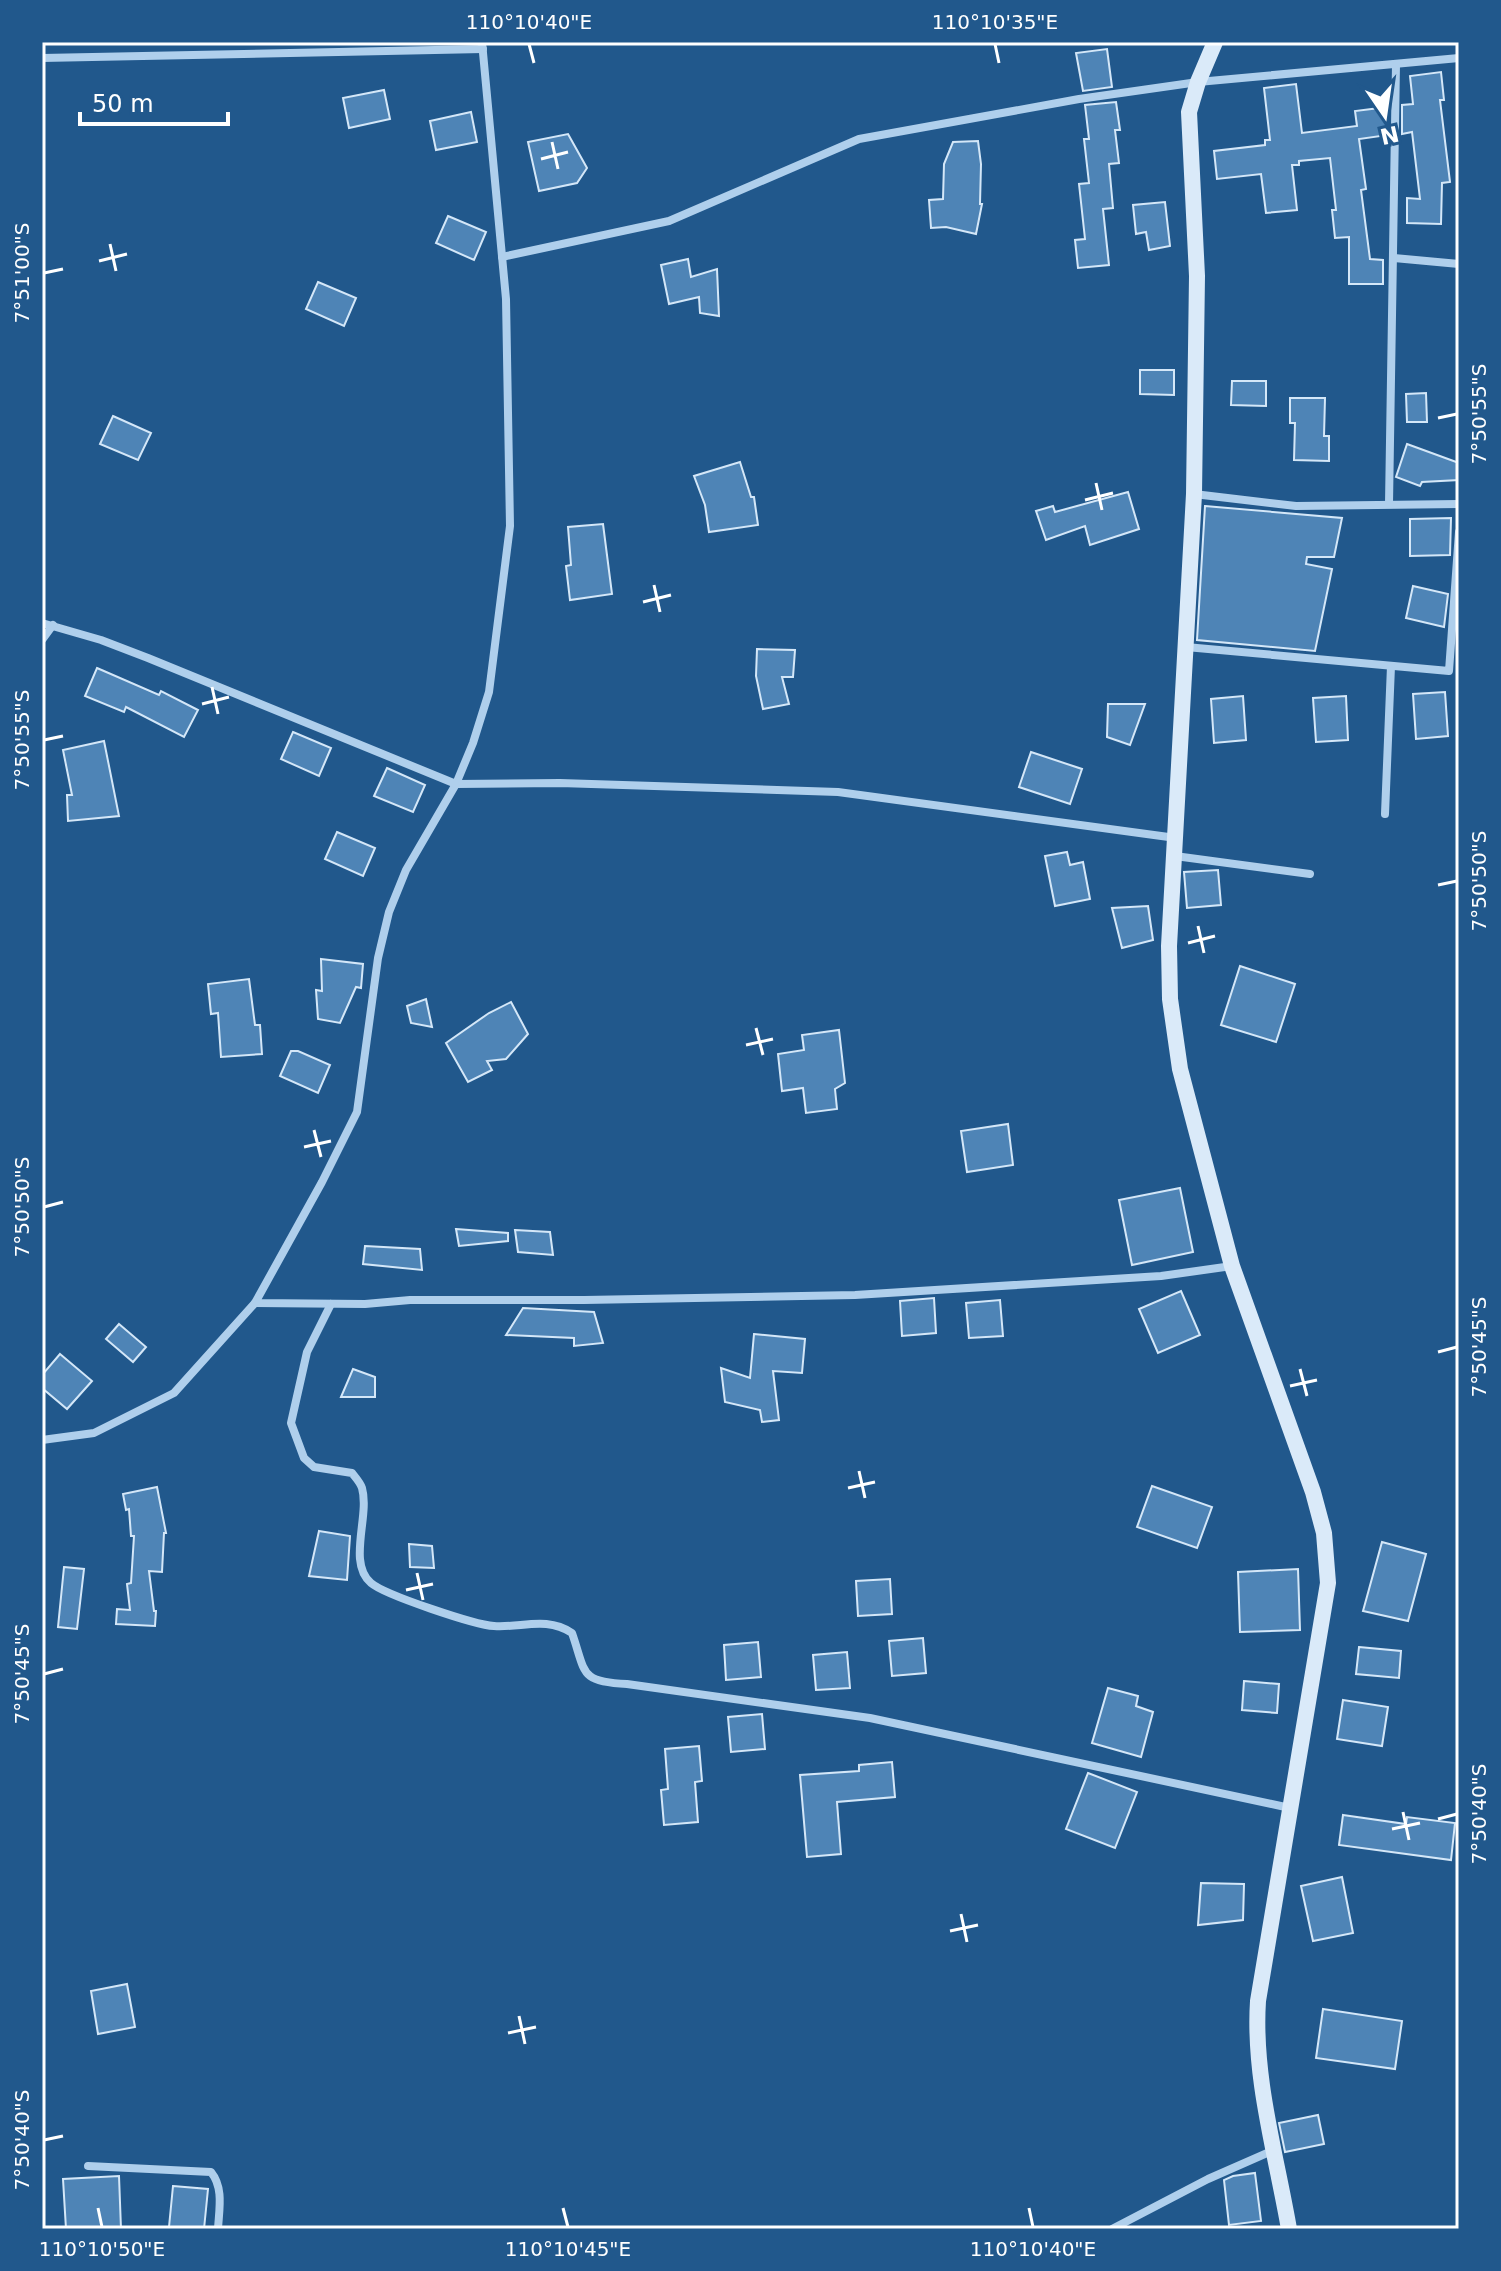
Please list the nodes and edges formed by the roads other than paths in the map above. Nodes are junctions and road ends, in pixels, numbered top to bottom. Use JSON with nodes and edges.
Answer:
{"nodes":[{"id":1,"x":1215,"y":42,"type":"edge"},
{"id":2,"x":483,"y":46,"type":"edge"},
{"id":3,"x":42,"y":58,"type":"edge"},
{"id":4,"x":1459,"y":58,"type":"edge"},
{"id":5,"x":1396,"y":64,"type":"junction"},
{"id":6,"x":1198,"y":82,"type":"junction"},
{"id":7,"x":502,"y":257,"type":"junction"},
{"id":8,"x":1394,"y":258,"type":"junction"},
{"id":9,"x":1459,"y":264,"type":"edge"},
{"id":10,"x":1194,"y":494,"type":"junction"},
{"id":11,"x":1389,"y":504,"type":"junction"},
{"id":12,"x":1459,"y":504,"type":"edge"},
{"id":13,"x":1459,"y":532,"type":"edge"},
{"id":14,"x":42,"y":623,"type":"edge"},
{"id":15,"x":53,"y":625,"type":"junction"},
{"id":16,"x":42,"y":640,"type":"edge"},
{"id":17,"x":1186,"y":647,"type":"junction"},
{"id":18,"x":1391,"y":666,"type":"junction"},
{"id":19,"x":456,"y":784,"type":"junction"},
{"id":20,"x":1385,"y":814,"type":"dead end"},
{"id":21,"x":1176,"y":838,"type":"junction"},
{"id":22,"x":1175,"y":856,"type":"junction"},
{"id":23,"x":1310,"y":874,"type":"dead end"},
{"id":24,"x":1232,"y":1266,"type":"junction"},
{"id":25,"x":255,"y":1303,"type":"junction"},
{"id":26,"x":331,"y":1304,"type":"junction"},
{"id":27,"x":42,"y":1440,"type":"edge"},
{"id":28,"x":1290,"y":1808,"type":"junction"},
{"id":29,"x":1275,"y":2150,"type":"junction"},
{"id":30,"x":88,"y":2166,"type":"dead end"},
{"id":31,"x":218,"y":2229,"type":"edge"},
{"id":32,"x":1112,"y":2229,"type":"edge"},
{"id":33,"x":1289,"y":2229,"type":"edge"}],
"edges":[{"from":1,"to":6,"type":"street"},
{"from":2,"to":3,"type":"street"},
{"from":2,"to":7,"type":"street"},
{"from":4,"to":5,"type":"street"},
{"from":5,"to":6,"type":"street"},
{"from":5,"to":8,"type":"street"},
{"from":6,"to":7,"type":"street"},
{"from":6,"to":10,"type":"street"},
{"from":7,"to":19,"type":"street"},
{"from":8,"to":9,"type":"street"},
{"from":8,"to":11,"type":"street"},
{"from":10,"to":11,"type":"street"},
{"from":10,"to":17,"type":"street"},
{"from":11,"to":12,"type":"street"},
{"from":13,"to":18,"type":"street"},
{"from":14,"to":15,"type":"street"},
{"from":15,"to":16,"type":"street"},
{"from":15,"to":19,"type":"street"},
{"from":17,"to":18,"type":"street"},
{"from":17,"to":21,"type":"street"},
{"from":18,"to":20,"type":"street"},
{"from":19,"to":21,"type":"street"},
{"from":19,"to":25,"type":"street"},
{"from":21,"to":22,"type":"street"},
{"from":22,"to":23,"type":"street"},
{"from":22,"to":24,"type":"street"},
{"from":24,"to":26,"type":"street"},
{"from":24,"to":28,"type":"street"},
{"from":25,"to":26,"type":"street"},
{"from":25,"to":27,"type":"street"},
{"from":26,"to":28,"type":"street"},
{"from":28,"to":29,"type":"street"},
{"from":29,"to":32,"type":"street"},
{"from":29,"to":33,"type":"street"},
{"from":30,"to":31,"type":"street"}]}
